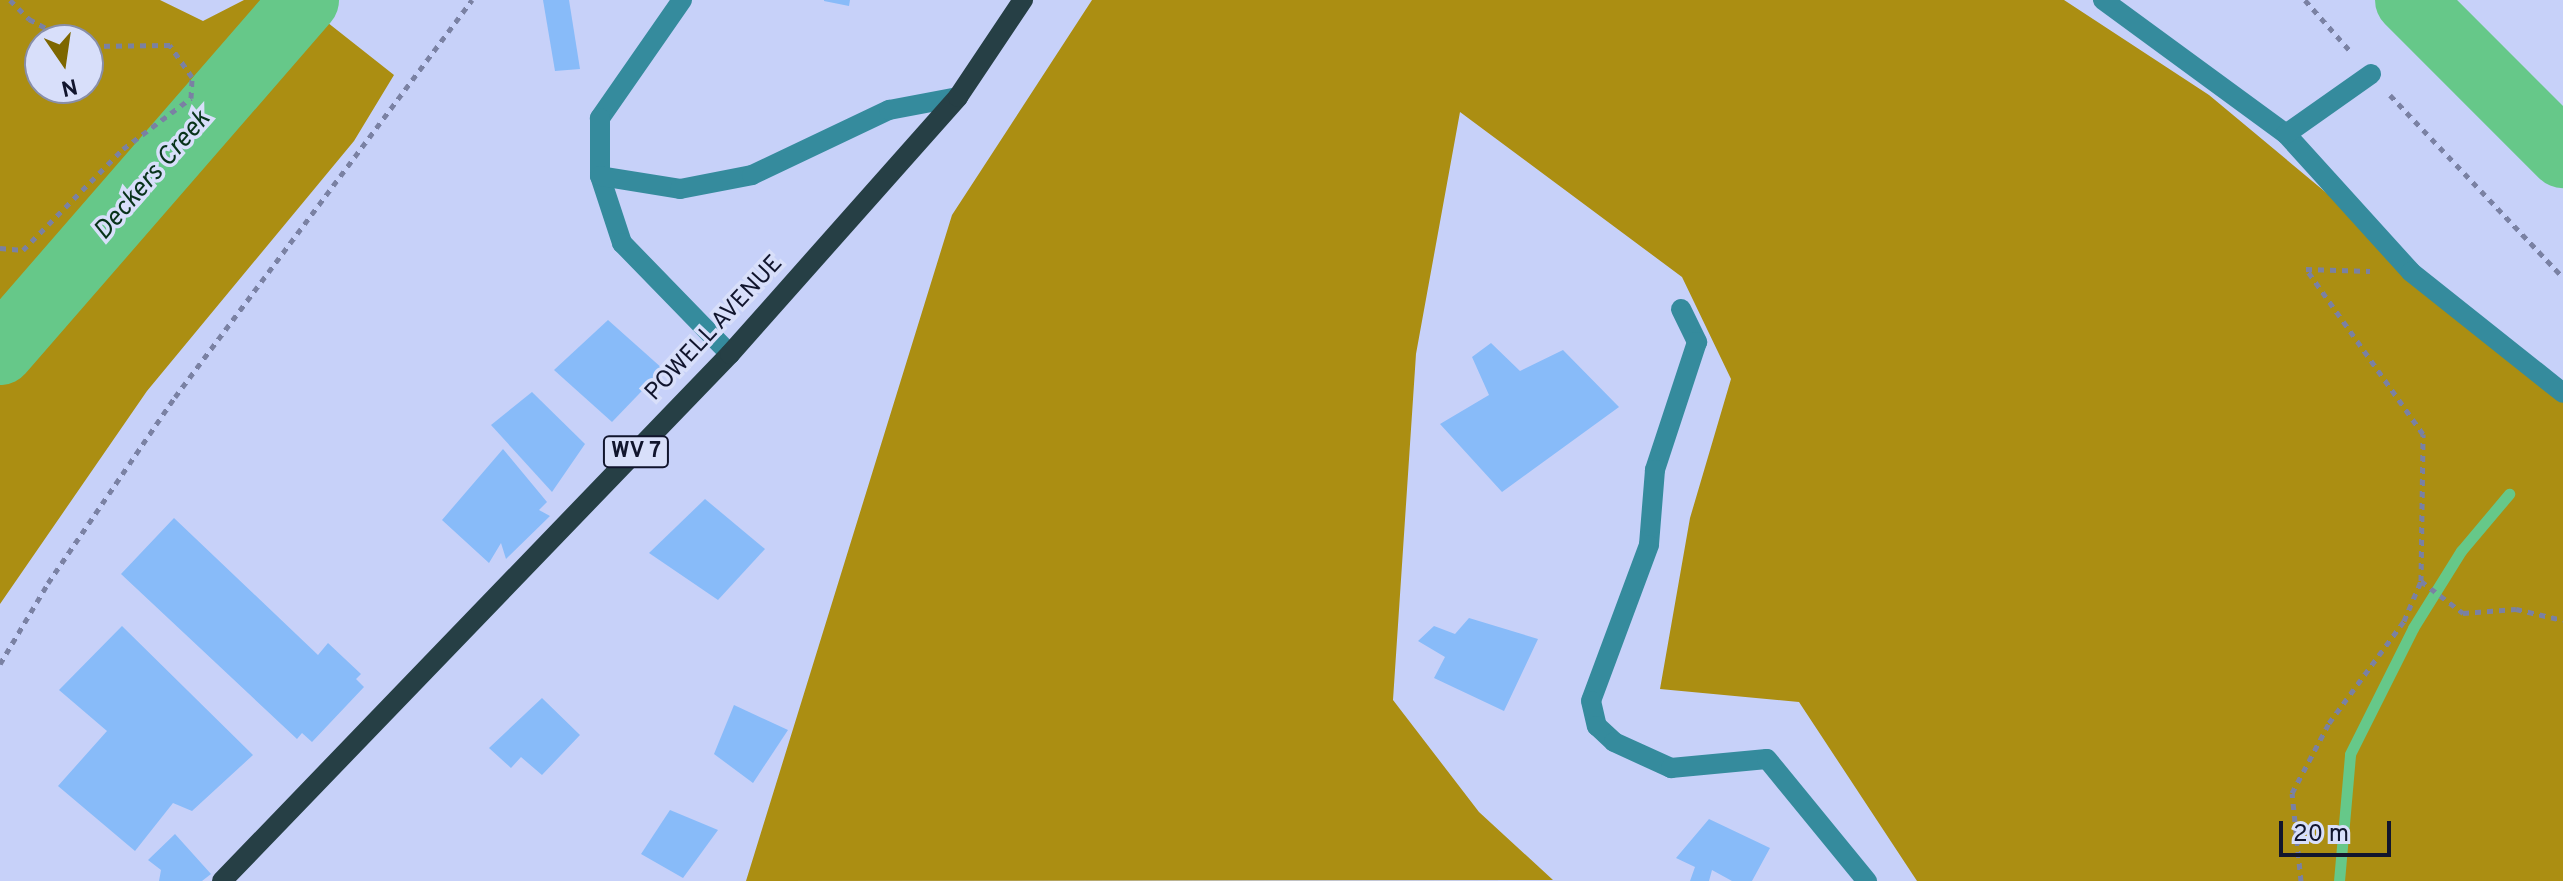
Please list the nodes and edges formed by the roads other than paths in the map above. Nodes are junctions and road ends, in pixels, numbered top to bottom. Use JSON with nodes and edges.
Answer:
{"nodes":[{"id":1,"x":682,"y":0,"type":"edge"},
{"id":2,"x":1023,"y":0,"type":"edge"},
{"id":3,"x":2103,"y":0,"type":"edge"},
{"id":4,"x":2371,"y":74,"type":"road end"},
{"id":5,"x":958,"y":97,"type":"junction"},
{"id":6,"x":2286,"y":134,"type":"junction"},
{"id":7,"x":600,"y":176,"type":"junction"},
{"id":8,"x":1681,"y":309,"type":"dead end"},
{"id":9,"x":730,"y":354,"type":"junction"},
{"id":10,"x":2563,"y":393,"type":"edge"},
{"id":11,"x":222,"y":881,"type":"edge"},
{"id":12,"x":1867,"y":881,"type":"edge"}],
"edges":[{"from":1,"to":7,"type":"street"},
{"from":2,"to":5,"type":"main road","name":"POWELL AVENUE","number":"WV 7"},
{"from":3,"to":6,"type":"street"},
{"from":4,"to":6,"type":"street"},
{"from":5,"to":7,"type":"street"},
{"from":5,"to":9,"type":"main road","name":"POWELL AVENUE","number":"WV 7"},
{"from":6,"to":10,"type":"street"},
{"from":7,"to":9,"type":"street"},
{"from":8,"to":12,"type":"street"},
{"from":9,"to":11,"type":"main road","name":"POWELL AVENUE","number":"WV 7"}]}
